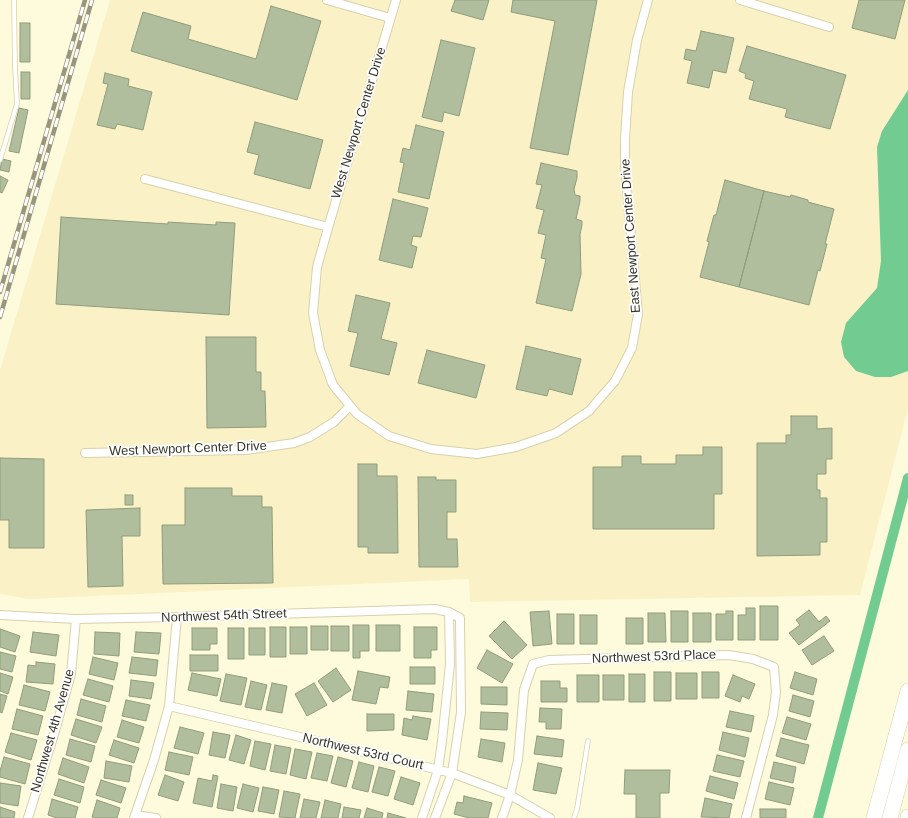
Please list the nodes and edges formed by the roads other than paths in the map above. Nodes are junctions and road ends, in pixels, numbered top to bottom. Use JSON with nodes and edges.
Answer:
{"nodes":[{"id":1,"x":14,"y":0,"type":"edge"},
{"id":2,"x":327,"y":0,"type":"edge"},
{"id":3,"x":396,"y":0,"type":"edge"},
{"id":4,"x":648,"y":0,"type":"edge"},
{"id":5,"x":740,"y":0,"type":"edge"},
{"id":6,"x":390,"y":18,"type":"junction"},
{"id":7,"x":829,"y":27,"type":"dead end"},
{"id":8,"x":0,"y":160,"type":"edge"},
{"id":9,"x":145,"y":179,"type":"dead end"},
{"id":10,"x":328,"y":227,"type":"junction"},
{"id":11,"x":350,"y":406,"type":"junction"},
{"id":12,"x":85,"y":453,"type":"dead end"},
{"id":13,"x":477,"y":454,"type":"joint"},
{"id":14,"x":449,"y":612,"type":"junction"},
{"id":15,"x":0,"y":615,"type":"edge"},
{"id":16,"x":178,"y":618,"type":"junction"},
{"id":17,"x":76,"y":620,"type":"junction"},
{"id":18,"x":908,"y":691,"type":"edge"},
{"id":19,"x":169,"y":706,"type":"junction"},
{"id":20,"x":588,"y":741,"type":"dead end"},
{"id":21,"x":908,"y":750,"type":"edge"},
{"id":22,"x":438,"y":770,"type":"junction"},
{"id":23,"x":452,"y":773,"type":"junction"},
{"id":24,"x":510,"y":795,"type":"junction"},
{"id":25,"x":135,"y":816,"type":"edge"},
{"id":26,"x":28,"y":818,"type":"edge"},
{"id":27,"x":156,"y":818,"type":"edge"},
{"id":28,"x":422,"y":818,"type":"edge"},
{"id":29,"x":434,"y":818,"type":"edge"},
{"id":30,"x":502,"y":818,"type":"edge"},
{"id":31,"x":550,"y":818,"type":"edge"},
{"id":32,"x":574,"y":818,"type":"edge"},
{"id":33,"x":746,"y":818,"type":"edge"},
{"id":34,"x":874,"y":818,"type":"edge"},
{"id":35,"x":890,"y":818,"type":"edge"}],
"edges":[{"from":1,"to":8,"type":"lane"},
{"from":2,"to":6,"type":"street"},
{"from":3,"to":6,"type":"street","name":"West Newport Center Drive"},
{"from":4,"to":13,"type":"street","name":"East Newport Center Drive"},
{"from":5,"to":7,"type":"street"},
{"from":6,"to":10,"type":"street","name":"West Newport Center Drive"},
{"from":9,"to":10,"type":"street"},
{"from":10,"to":11,"type":"street","name":"West Newport Center Drive"},
{"from":11,"to":12,"type":"street","name":"West Newport Center Drive"},
{"from":11,"to":13,"type":"street","name":"West Newport Center Drive"},
{"from":14,"to":16,"type":"street","name":"Northwest 54th Street"},
{"from":14,"to":22,"type":"street"},
{"from":14,"to":23,"type":"street"},
{"from":15,"to":17,"type":"street","name":"Northwest 54th Street"},
{"from":16,"to":17,"type":"street","name":"Northwest 54th Street"},
{"from":16,"to":19,"type":"street"},
{"from":17,"to":26,"type":"street","name":"Northwest 4th Avenue"},
{"from":18,"to":34,"type":"highway"},
{"from":19,"to":22,"type":"street","name":"Northwest 53rd Court"},
{"from":19,"to":25,"type":"street"},
{"from":20,"to":32,"type":"lane"},
{"from":21,"to":35,"type":"highway"},
{"from":22,"to":23,"type":"street","name":"Northwest 53rd Court"},
{"from":22,"to":28,"type":"street"},
{"from":23,"to":24,"type":"street","name":"Northwest 53rd Court"},
{"from":23,"to":29,"type":"street"},
{"from":24,"to":30,"type":"street"},
{"from":24,"to":31,"type":"street","name":"Northwest 53rd Court"},
{"from":24,"to":33,"type":"street","name":"Northwest 53rd Place"},
{"from":25,"to":27,"type":"street"}]}
